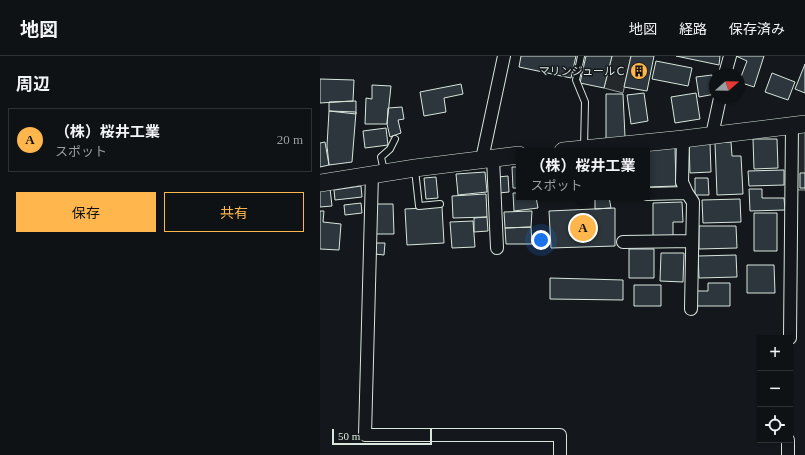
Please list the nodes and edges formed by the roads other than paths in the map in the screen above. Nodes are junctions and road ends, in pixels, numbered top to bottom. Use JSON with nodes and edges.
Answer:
{"nodes":[{"id":1,"x":504,"y":56,"type":"edge"},
{"id":2,"x":581,"y":56,"type":"edge"},
{"id":3,"x":730,"y":56,"type":"edge"},
{"id":4,"x":727,"y":68,"type":"edge"},
{"id":5,"x":719,"y":104,"type":"edge"},
{"id":6,"x":798,"y":125,"type":"edge"},
{"id":7,"x":712,"y":134,"type":"junction"},
{"id":8,"x":395,"y":139,"type":"dead end"},
{"id":9,"x":684,"y":139,"type":"junction"},
{"id":10,"x":584,"y":148,"type":"edge"},
{"id":11,"x":594,"y":148,"type":"edge"},
{"id":12,"x":516,"y":155,"type":"edge"},
{"id":13,"x":487,"y":158,"type":"junction"},
{"id":14,"x":415,"y":168,"type":"junction"},
{"id":15,"x":378,"y":174,"type":"junction"},
{"id":16,"x":320,"y":183,"type":"edge"},
{"id":17,"x":687,"y":193,"type":"junction"},
{"id":18,"x":650,"y":194,"type":"edge"},
{"id":19,"x":440,"y":204,"type":"dead end"},
{"id":20,"x":692,"y":241,"type":"junction"},
{"id":21,"x":623,"y":242,"type":"dead end"},
{"id":22,"x":497,"y":248,"type":"dead end"},
{"id":23,"x":690,"y":309,"type":"dead end"},
{"id":24,"x":790,"y":335,"type":"edge"},
{"id":25,"x":788,"y":443,"type":"edge"},
{"id":26,"x":560,"y":455,"type":"edge"},
{"id":27,"x":788,"y":455,"type":"edge"}],
"edges":[{"from":1,"to":13,"type":"street"},
{"from":2,"to":10,"type":"lane"},
{"from":3,"to":4,"type":"street"},
{"from":5,"to":7,"type":"street"},
{"from":6,"to":7,"type":"street"},
{"from":6,"to":24,"type":"street"},
{"from":7,"to":9,"type":"street"},
{"from":8,"to":15,"type":"lane"},
{"from":9,"to":11,"type":"street"},
{"from":9,"to":17,"type":"street"},
{"from":12,"to":13,"type":"street"},
{"from":13,"to":14,"type":"street"},
{"from":13,"to":22,"type":"street"},
{"from":14,"to":15,"type":"street"},
{"from":14,"to":19,"type":"lane"},
{"from":15,"to":16,"type":"street"},
{"from":15,"to":26,"type":"street"},
{"from":17,"to":18,"type":"street"},
{"from":17,"to":20,"type":"street"},
{"from":20,"to":21,"type":"street"},
{"from":20,"to":23,"type":"street"},
{"from":25,"to":27,"type":"street"}]}
